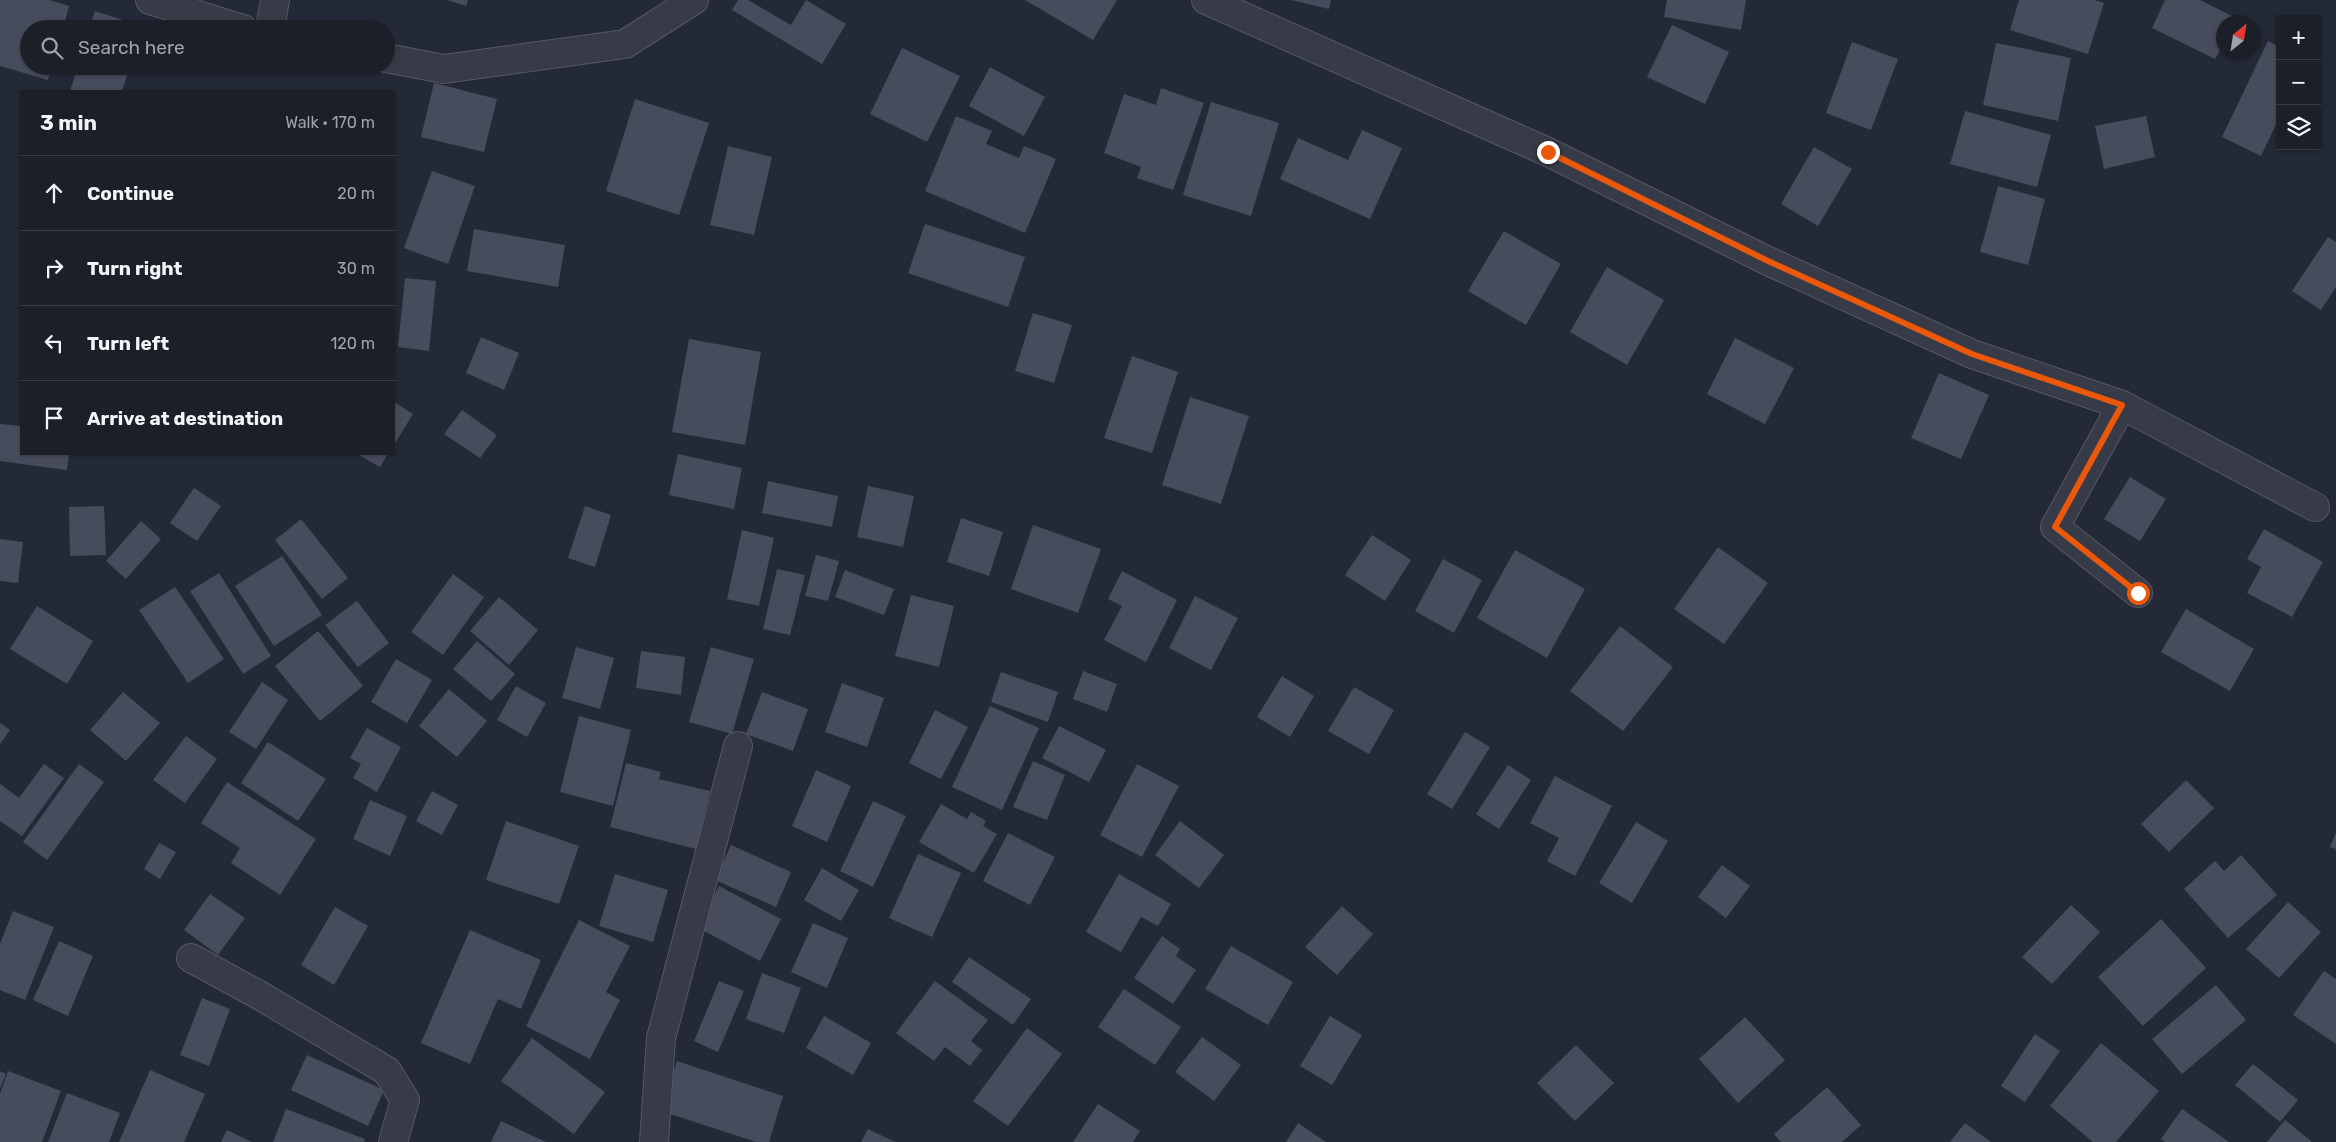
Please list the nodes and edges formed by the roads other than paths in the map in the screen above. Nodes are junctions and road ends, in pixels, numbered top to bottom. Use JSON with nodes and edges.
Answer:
{"nodes":[{"id":1,"x":150,"y":0,"type":"edge"},
{"id":2,"x":275,"y":0,"type":"edge"},
{"id":3,"x":694,"y":0,"type":"edge"},
{"id":4,"x":1206,"y":0,"type":"edge"},
{"id":5,"x":214,"y":20,"type":"edge"},
{"id":6,"x":272,"y":20,"type":"edge"},
{"id":7,"x":395,"y":60,"type":"edge"},
{"id":8,"x":2122,"y":405,"type":"junction"},
{"id":9,"x":2315,"y":507,"type":"dead end"},
{"id":10,"x":2138,"y":593,"type":"dead end"},
{"id":11,"x":738,"y":746,"type":"dead end"},
{"id":12,"x":191,"y":958,"type":"dead end"},
{"id":13,"x":392,"y":1142,"type":"edge"},
{"id":14,"x":654,"y":1142,"type":"edge"}],
"edges":[{"from":1,"to":5,"type":"street"},
{"from":2,"to":6,"type":"street"},
{"from":3,"to":7,"type":"street"},
{"from":4,"to":8,"type":"street"},
{"from":8,"to":9,"type":"street"},
{"from":8,"to":10,"type":"street"},
{"from":11,"to":14,"type":"street"},
{"from":12,"to":13,"type":"street"}]}
